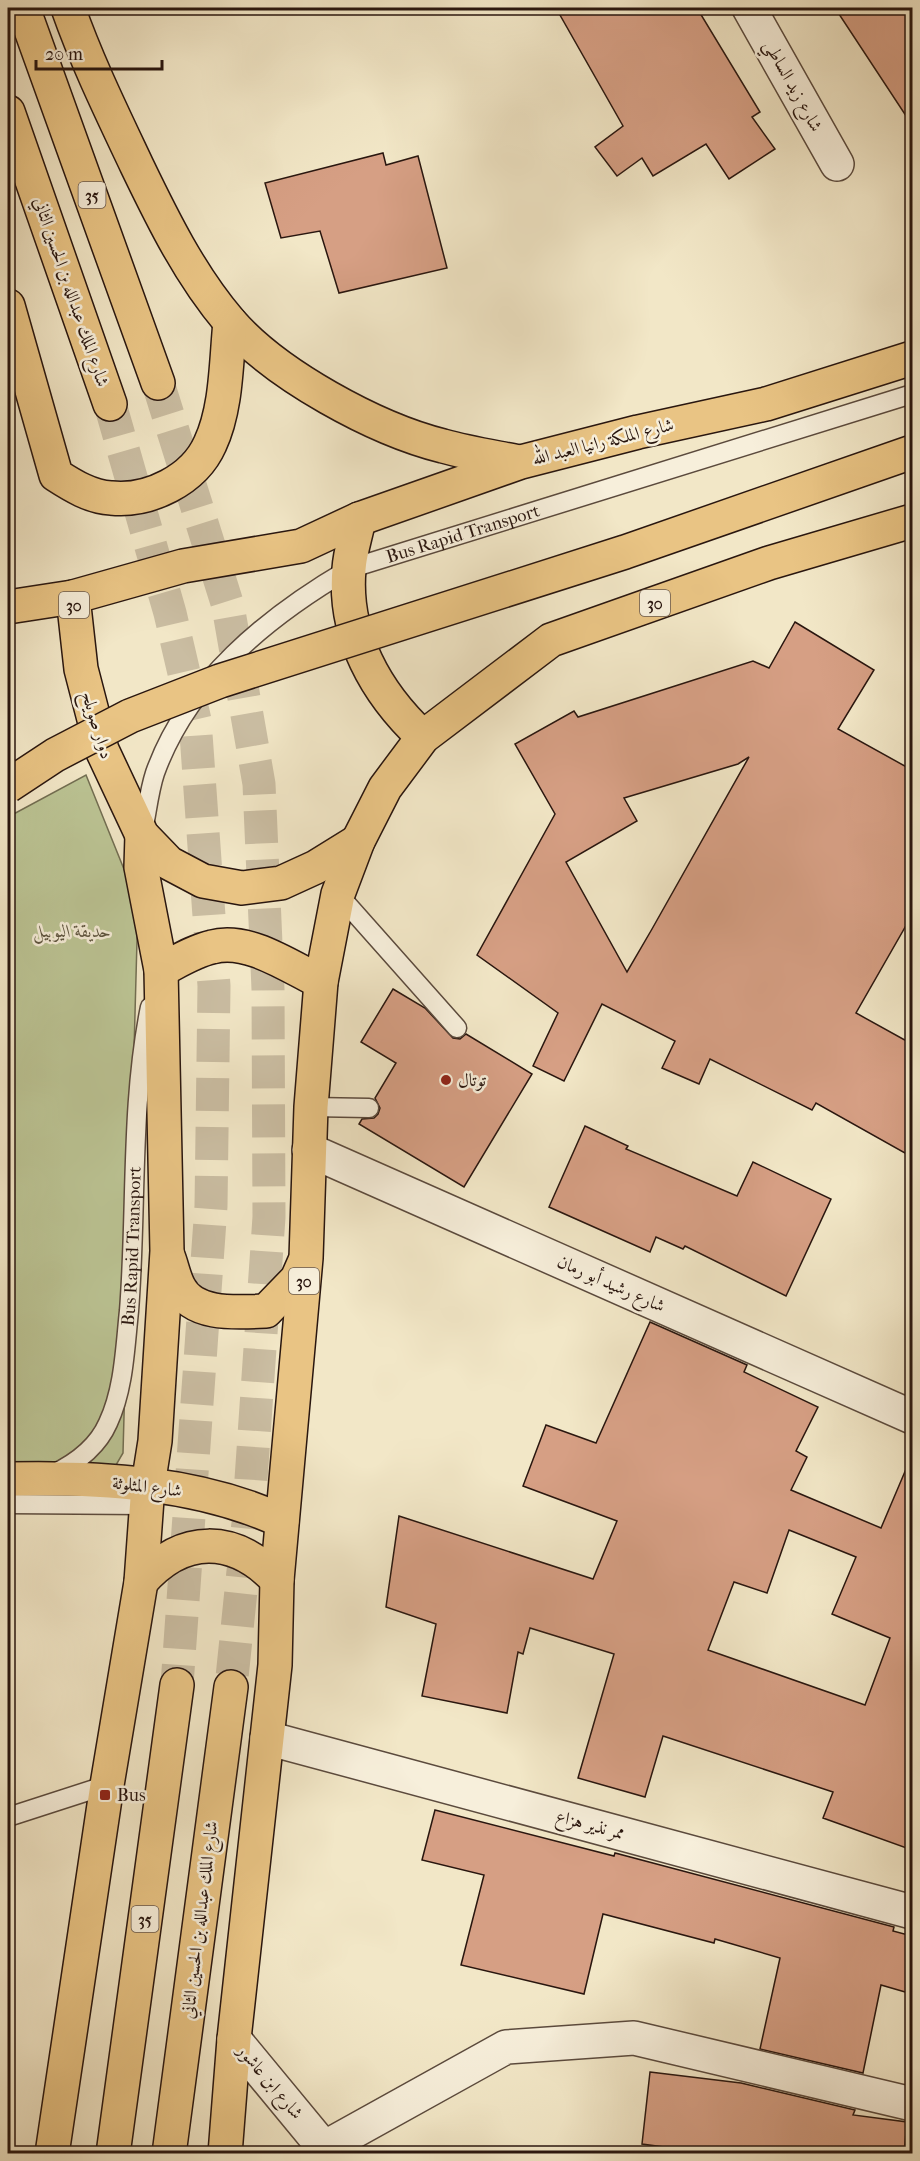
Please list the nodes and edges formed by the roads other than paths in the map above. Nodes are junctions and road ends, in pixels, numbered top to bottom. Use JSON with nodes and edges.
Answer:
{"nodes":[{"id":1,"x":23,"y":8,"type":"edge"},
{"id":2,"x":68,"y":8,"type":"edge"},
{"id":3,"x":749,"y":8,"type":"edge"},
{"id":4,"x":8,"y":112,"type":"edge"},
{"id":5,"x":837,"y":164,"type":"dead end"},
{"id":6,"x":8,"y":306,"type":"edge"},
{"id":7,"x":230,"y":322,"type":"junction"},
{"id":8,"x":912,"y":358,"type":"edge"},
{"id":9,"x":158,"y":383,"type":"tunnel mouth"},
{"id":10,"x":912,"y":394,"type":"edge"},
{"id":11,"x":110,"y":404,"type":"tunnel mouth"},
{"id":12,"x":912,"y":452,"type":"edge"},
{"id":13,"x":521,"y":462,"type":"junction"},
{"id":14,"x":359,"y":519,"type":"junction"},
{"id":15,"x":912,"y":520,"type":"edge"},
{"id":16,"x":349,"y":568,"type":"junction"},
{"id":17,"x":73,"y":597,"type":"junction"},
{"id":18,"x":8,"y":607,"type":"edge"},
{"id":19,"x":423,"y":736,"type":"junction"},
{"id":20,"x":8,"y":786,"type":"edge"},
{"id":21,"x":142,"y":835,"type":"junction"},
{"id":22,"x":358,"y":841,"type":"junction"},
{"id":23,"x":338,"y":894,"type":"junction"},
{"id":24,"x":161,"y":970,"type":"junction"},
{"id":25,"x":321,"y":982,"type":"junction"},
{"id":26,"x":457,"y":1029,"type":"dead end"},
{"id":27,"x":311,"y":1107,"type":"junction"},
{"id":28,"x":369,"y":1108,"type":"dead end"},
{"id":29,"x":309,"y":1150,"type":"junction"},
{"id":30,"x":167,"y":1251,"type":"junction"},
{"id":31,"x":306,"y":1258,"type":"junction"},
{"id":32,"x":912,"y":1417,"type":"edge"},
{"id":33,"x":20,"y":1479,"type":"edge"},
{"id":34,"x":147,"y":1495,"type":"junction"},
{"id":35,"x":8,"y":1504,"type":"edge"},
{"id":36,"x":282,"y":1521,"type":"junction"},
{"id":37,"x":277,"y":1580,"type":"junction"},
{"id":38,"x":141,"y":1582,"type":"junction"},
{"id":39,"x":177,"y":1685,"type":"tunnel mouth"},
{"id":40,"x":231,"y":1687,"type":"tunnel mouth"},
{"id":41,"x":267,"y":1738,"type":"junction"},
{"id":42,"x":106,"y":1785,"type":"junction"},
{"id":43,"x":8,"y":1817,"type":"edge"},
{"id":44,"x":912,"y":1912,"type":"edge"},
{"id":45,"x":234,"y":2039,"type":"junction"},
{"id":46,"x":912,"y":2104,"type":"edge"},
{"id":47,"x":327,"y":2151,"type":"edge"},
{"id":48,"x":52,"y":2154,"type":"edge"},
{"id":49,"x":113,"y":2154,"type":"edge"},
{"id":50,"x":169,"y":2154,"type":"edge"},
{"id":51,"x":225,"y":2154,"type":"edge"}],
"edges":[{"from":1,"to":9,"type":"main road","number":"35"},
{"from":2,"to":7,"type":"main road"},
{"from":3,"to":5,"type":"street","name":"شارع زيد الساطي"},
{"from":4,"to":11,"type":"main road","name":"شارع الملك عبدالله بن الحسين الثاني"},
{"from":6,"to":7,"type":"main road"},
{"from":7,"to":13,"type":"main road"},
{"from":8,"to":13,"type":"main road","name":"شارع الملكة رانيا العبد الله","number":"30"},
{"from":10,"to":16,"type":"lane","name":"Bus Rapid Transport"},
{"from":12,"to":20,"type":"main road","bridge":true},
{"from":13,"to":14,"type":"main road","name":"شارع الملكة رانيا العبد الله","number":"30"},
{"from":14,"to":16,"type":"main road"},
{"from":14,"to":17,"type":"main road","name":"شارع الملكة رانيا العبد الله","number":"30"},
{"from":15,"to":19,"type":"main road","number":"30"},
{"from":16,"to":19,"type":"main road"},
{"from":16,"to":21,"type":"lane","name":"Bus Rapid Transport"},
{"from":17,"to":18,"type":"main road","number":"30"},
{"from":17,"to":21,"type":"main road","name":"دوار صويلح","number":"30"},
{"from":19,"to":22,"type":"main road"},
{"from":21,"to":22,"type":"main road","name":"دوار صويلح","number":"30"},
{"from":21,"to":24,"type":"main road"},
{"from":22,"to":23,"type":"main road"},
{"from":23,"to":25,"type":"main road"},
{"from":23,"to":26,"type":"lane"},
{"from":24,"to":25,"type":"main road"},
{"from":24,"to":30,"type":"main road"},
{"from":24,"to":33,"type":"lane","name":"Bus Rapid Transport"},
{"from":25,"to":27,"type":"main road","number":"30"},
{"from":27,"to":28,"type":"lane"},
{"from":27,"to":29,"type":"main road","number":"30"},
{"from":29,"to":31,"type":"main road","number":"30"},
{"from":29,"to":32,"type":"street","name":"شارع رشيد أبو رمان"},
{"from":30,"to":31,"type":"main road"},
{"from":30,"to":34,"type":"main road"},
{"from":31,"to":36,"type":"main road","number":"30"},
{"from":33,"to":34,"type":"main road","name":"شارع المثلوثة"},
{"from":34,"to":35,"type":"lane"},
{"from":34,"to":36,"type":"main road","name":"شارع المثلوثة"},
{"from":34,"to":38,"type":"main road"},
{"from":36,"to":37,"type":"main road","number":"30"},
{"from":37,"to":38,"type":"main road"},
{"from":37,"to":41,"type":"main road"},
{"from":38,"to":42,"type":"main road"},
{"from":39,"to":49,"type":"main road","number":"35"},
{"from":40,"to":50,"type":"main road","name":"شارع الملك عبدالله بن الحسين الثاني"},
{"from":41,"to":44,"type":"street","name":"ممر نذير هزاع"},
{"from":41,"to":45,"type":"main road"},
{"from":42,"to":43,"type":"lane"},
{"from":42,"to":48,"type":"main road"},
{"from":45,"to":47,"type":"street","name":"شارع ابن عاشور"},
{"from":45,"to":51,"type":"main road"},
{"from":46,"to":47,"type":"street"}]}
